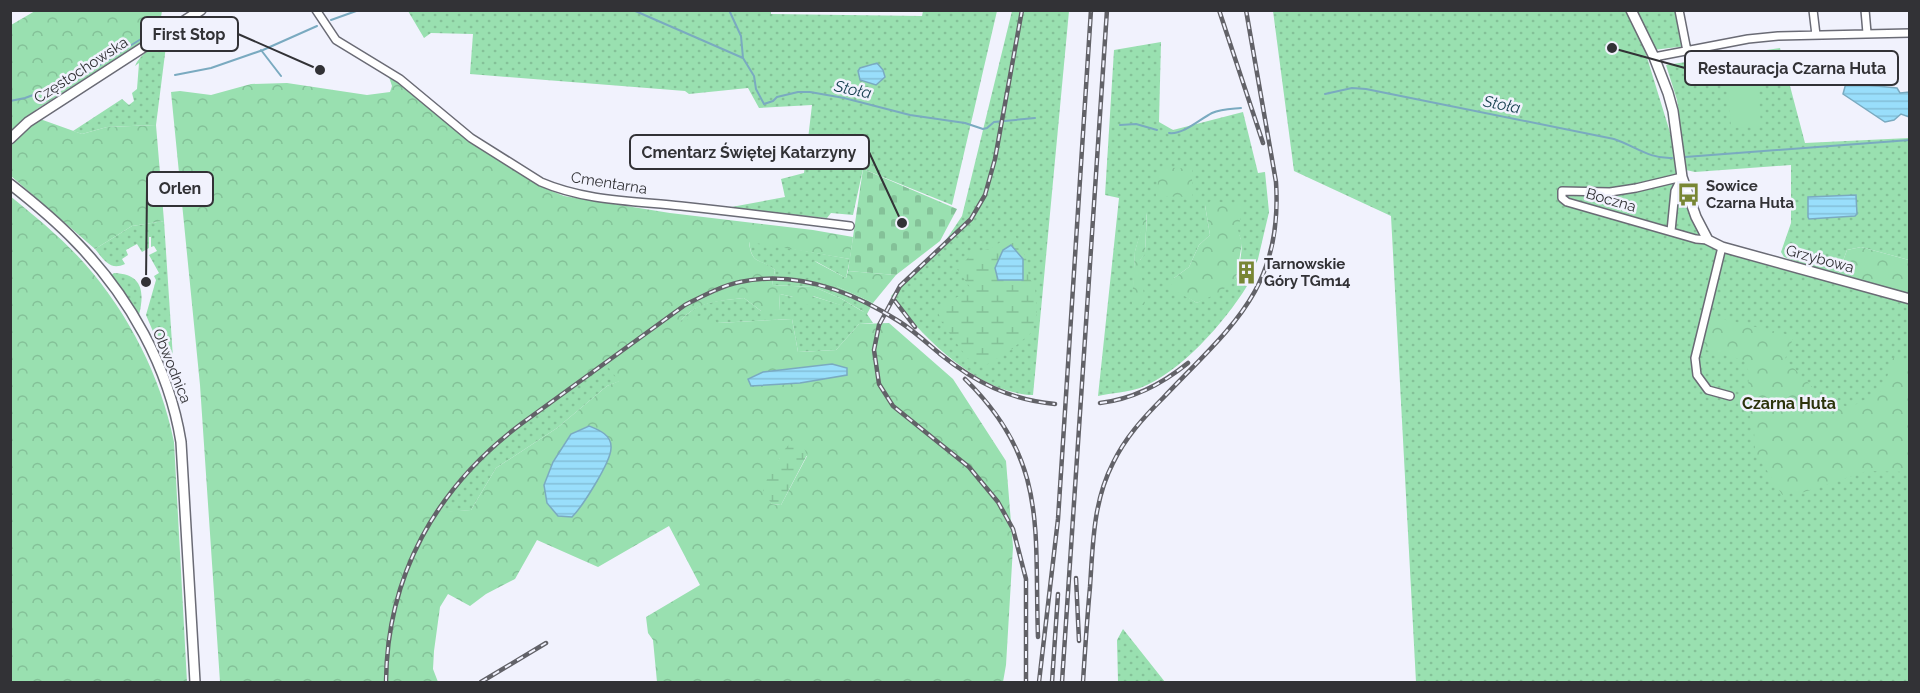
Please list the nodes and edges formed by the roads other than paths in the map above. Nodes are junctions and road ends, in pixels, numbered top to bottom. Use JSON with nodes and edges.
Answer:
{"nodes":[{"id":1,"x":201,"y":10,"type":"edge"},
{"id":2,"x":316,"y":10,"type":"edge"},
{"id":3,"x":1631,"y":10,"type":"edge"},
{"id":4,"x":1678,"y":10,"type":"edge"},
{"id":5,"x":1813,"y":10,"type":"edge"},
{"id":6,"x":1865,"y":10,"type":"edge"},
{"id":7,"x":1867,"y":33,"type":"junction"},
{"id":8,"x":1910,"y":33,"type":"edge"},
{"id":9,"x":1816,"y":34,"type":"junction"},
{"id":10,"x":1687,"y":51,"type":"junction"},
{"id":11,"x":1654,"y":57,"type":"junction"},
{"id":12,"x":10,"y":139,"type":"edge"},
{"id":13,"x":1682,"y":177,"type":"junction"},
{"id":14,"x":10,"y":184,"type":"edge"},
{"id":15,"x":850,"y":226,"type":"dead end"},
{"id":16,"x":1671,"y":231,"type":"junction"},
{"id":17,"x":1708,"y":240,"type":"junction"},
{"id":18,"x":1722,"y":247,"type":"junction"},
{"id":19,"x":1910,"y":299,"type":"edge"},
{"id":20,"x":1730,"y":396,"type":"dead end"},
{"id":21,"x":195,"y":682,"type":"edge"}],
"edges":[{"from":1,"to":12,"type":"street","name":"Częstochowska"},
{"from":2,"to":15,"type":"street","name":"Cmentarna"},
{"from":3,"to":11,"type":"street"},
{"from":4,"to":10,"type":"street"},
{"from":5,"to":9,"type":"street"},
{"from":6,"to":7,"type":"street"},
{"from":7,"to":8,"type":"street"},
{"from":7,"to":9,"type":"street"},
{"from":9,"to":10,"type":"street"},
{"from":10,"to":11,"type":"street"},
{"from":11,"to":13,"type":"street"},
{"from":13,"to":16,"type":"street"},
{"from":13,"to":16,"type":"street","name":"Boczna"},
{"from":13,"to":17,"type":"street"},
{"from":14,"to":21,"type":"street","name":"Obwodnica"},
{"from":16,"to":17,"type":"street","name":"Boczna"},
{"from":17,"to":18,"type":"street","name":"Grzybowa"},
{"from":18,"to":19,"type":"street","name":"Grzybowa"},
{"from":18,"to":20,"type":"street"}]}
